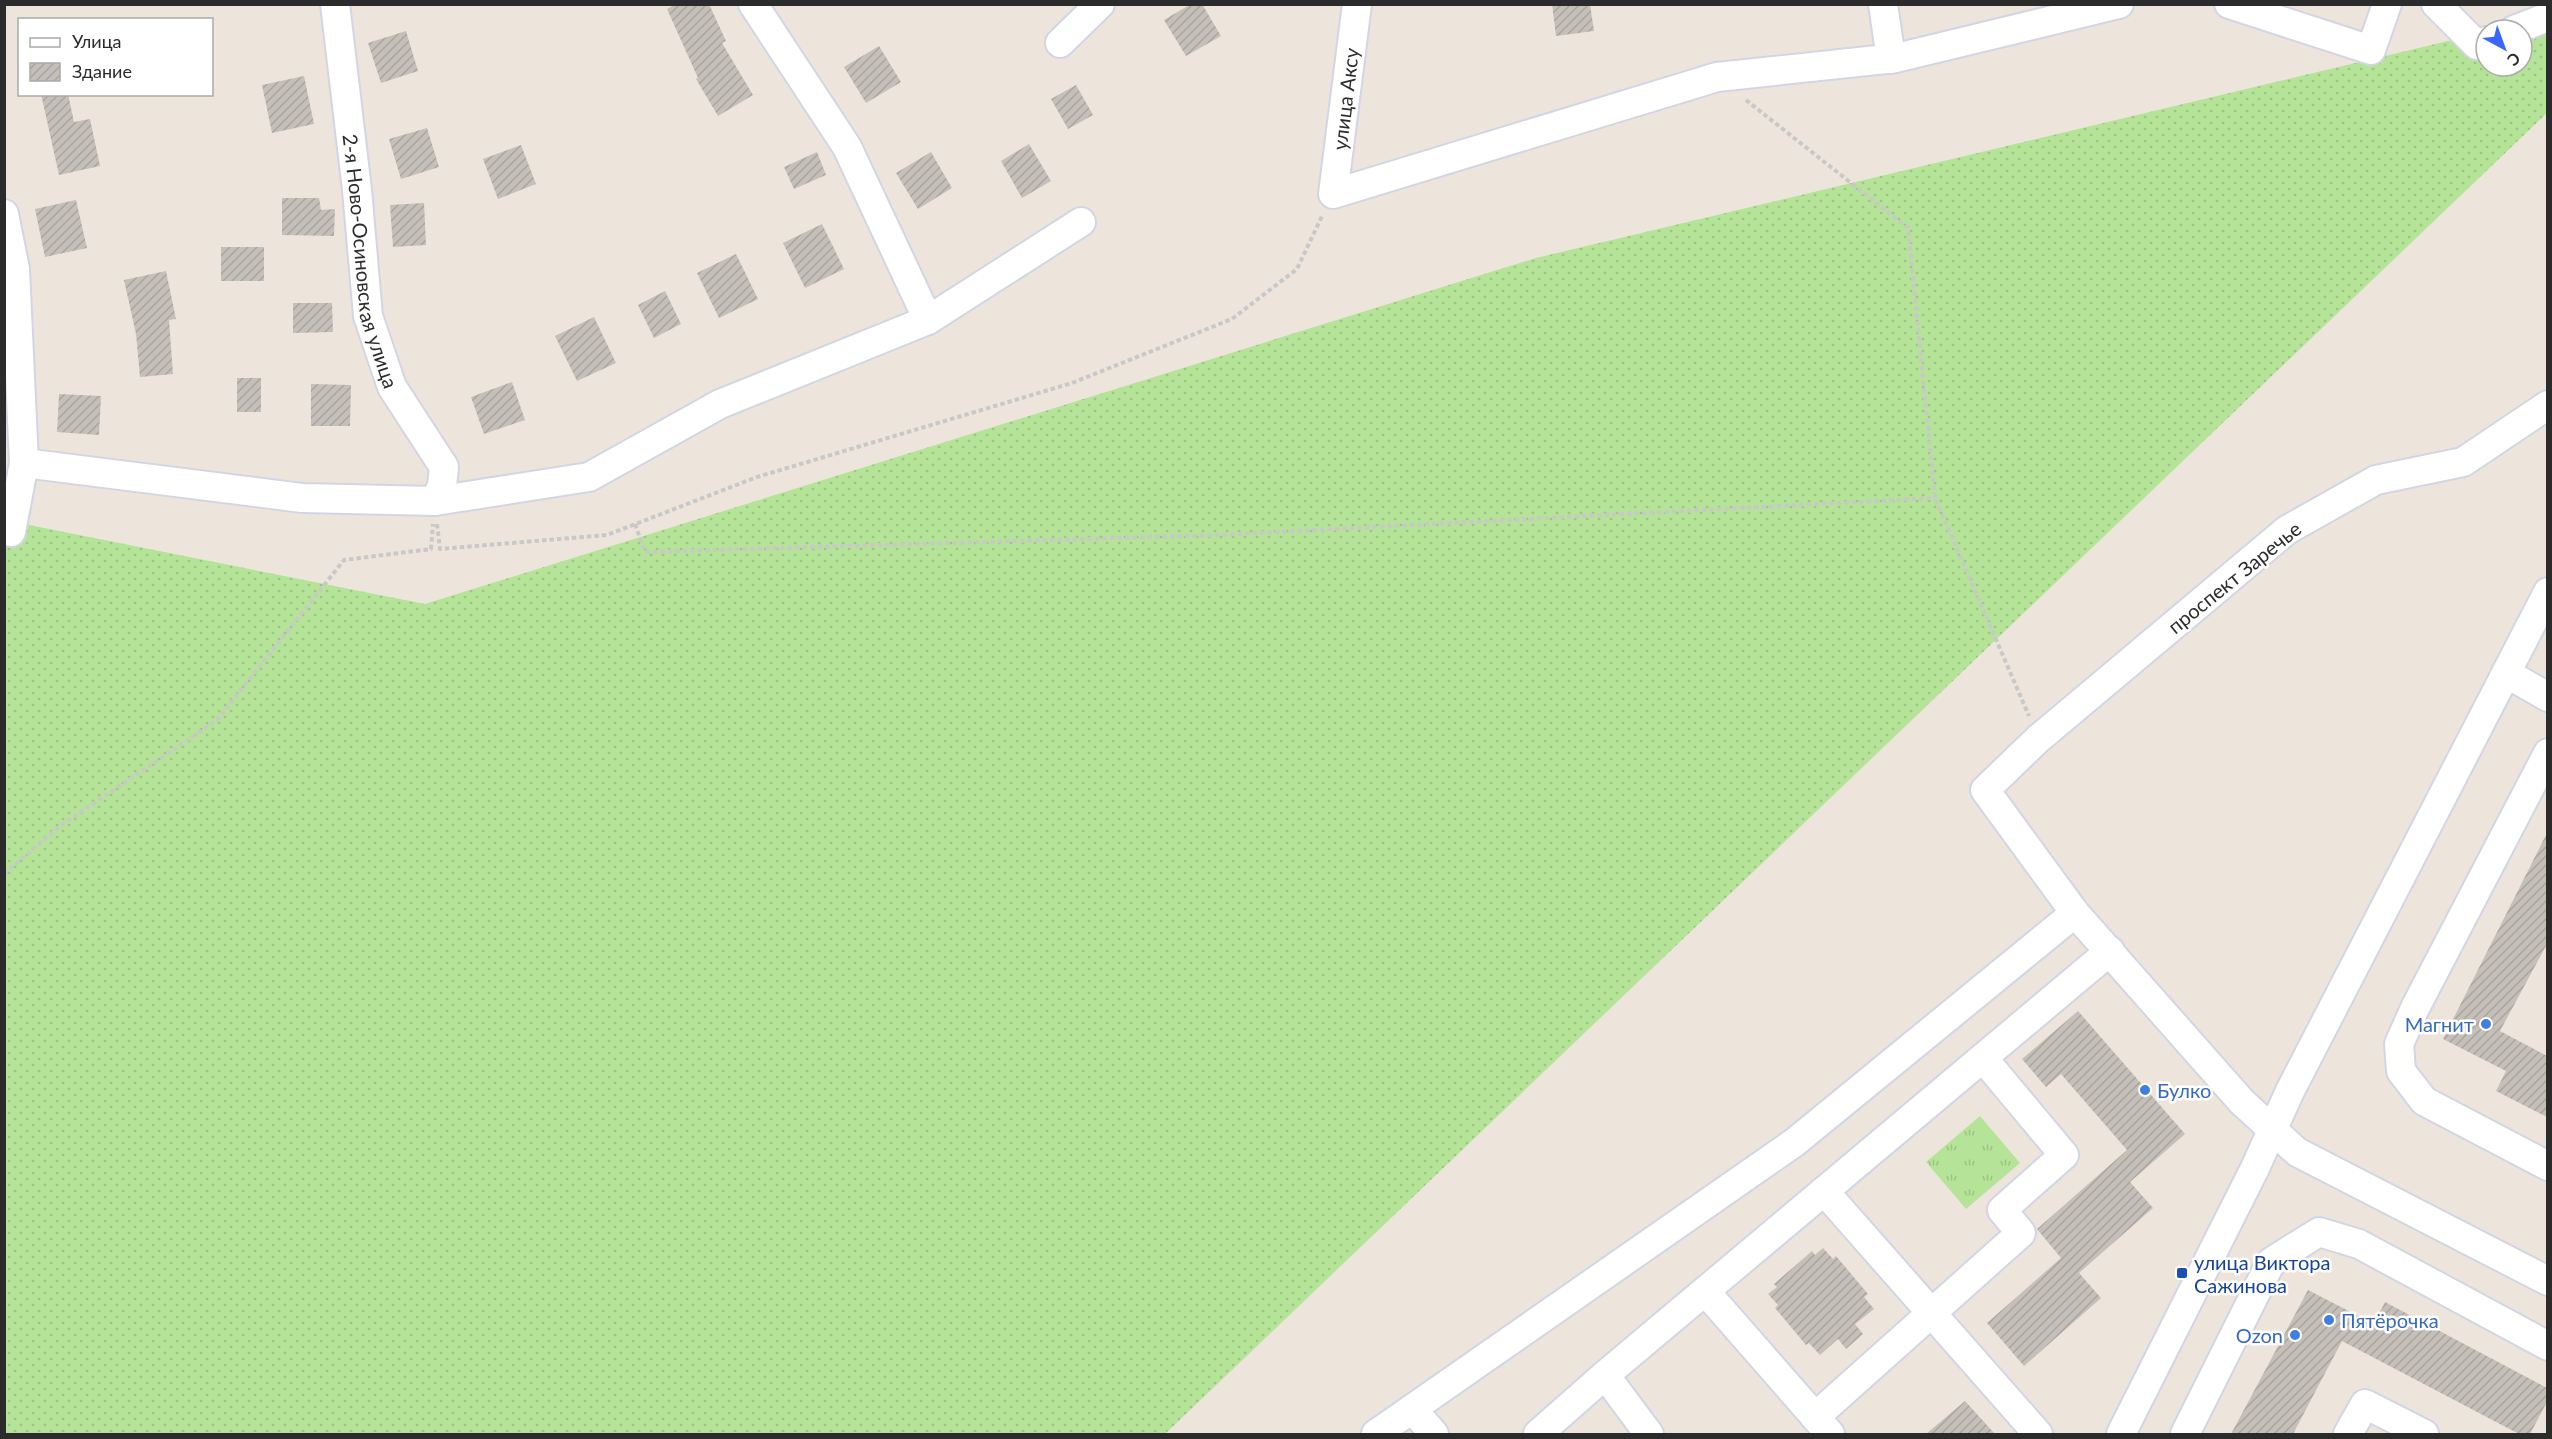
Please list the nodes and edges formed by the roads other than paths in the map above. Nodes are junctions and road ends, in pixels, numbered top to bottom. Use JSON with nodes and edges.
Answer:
{"nodes":[{"id":1,"x":335,"y":4,"type":"edge"},
{"id":2,"x":753,"y":4,"type":"edge"},
{"id":3,"x":1100,"y":4,"type":"edge"},
{"id":4,"x":1357,"y":4,"type":"edge"},
{"id":5,"x":1883,"y":4,"type":"edge"},
{"id":6,"x":2119,"y":4,"type":"edge"},
{"id":7,"x":2229,"y":4,"type":"edge"},
{"id":8,"x":2387,"y":4,"type":"edge"},
{"id":9,"x":2436,"y":4,"type":"edge"},
{"id":10,"x":2474,"y":42,"type":"edge"},
{"id":11,"x":1060,"y":43,"type":"dead end"},
{"id":12,"x":1891,"y":59,"type":"junction"},
{"id":13,"x":4,"y":214,"type":"edge"},
{"id":14,"x":1081,"y":222,"type":"dead end"},
{"id":15,"x":928,"y":320,"type":"junction"},
{"id":16,"x":2547,"y":405,"type":"edge"},
{"id":17,"x":24,"y":463,"type":"junction"},
{"id":18,"x":435,"y":501,"type":"junction"},
{"id":19,"x":4,"y":531,"type":"edge"},
{"id":20,"x":2547,"y":592,"type":"edge"},
{"id":21,"x":2505,"y":673,"type":"junction"},
{"id":22,"x":2547,"y":697,"type":"edge"},
{"id":23,"x":2547,"y":753,"type":"edge"},
{"id":24,"x":2075,"y":913,"type":"junction"},
{"id":25,"x":2110,"y":951,"type":"junction"},
{"id":26,"x":1983,"y":1058,"type":"junction"},
{"id":27,"x":2272,"y":1131,"type":"junction"},
{"id":28,"x":2547,"y":1166,"type":"edge"},
{"id":29,"x":1824,"y":1191,"type":"junction"},
{"id":30,"x":2547,"y":1281,"type":"edge"},
{"id":31,"x":1705,"y":1291,"type":"junction"},
{"id":32,"x":1931,"y":1312,"type":"junction"},
{"id":33,"x":2547,"y":1346,"type":"edge"},
{"id":34,"x":1605,"y":1375,"type":"junction"},
{"id":35,"x":1412,"y":1409,"type":"junction"},
{"id":36,"x":1822,"y":1426,"type":"edge"},
{"id":37,"x":1376,"y":1434,"type":"edge"},
{"id":38,"x":1434,"y":1434,"type":"edge"},
{"id":39,"x":1538,"y":1434,"type":"edge"},
{"id":40,"x":1649,"y":1434,"type":"edge"},
{"id":41,"x":2038,"y":1434,"type":"edge"},
{"id":42,"x":2121,"y":1434,"type":"edge"},
{"id":43,"x":2186,"y":1434,"type":"edge"},
{"id":44,"x":2348,"y":1434,"type":"edge"},
{"id":45,"x":2424,"y":1434,"type":"edge"}],
"edges":[{"from":1,"to":18,"type":"street","name":"2-я Ново-Осиновская улица"},
{"from":2,"to":15,"type":"street"},
{"from":3,"to":11,"type":"street"},
{"from":4,"to":12,"type":"street","name":"улица Аксу"},
{"from":5,"to":12,"type":"street"},
{"from":6,"to":12,"type":"street"},
{"from":7,"to":8,"type":"street"},
{"from":9,"to":10,"type":"street"},
{"from":13,"to":17,"type":"street"},
{"from":14,"to":15,"type":"street"},
{"from":15,"to":18,"type":"street"},
{"from":16,"to":24,"type":"street","name":"проспект Заречье"},
{"from":17,"to":18,"type":"street"},
{"from":17,"to":19,"type":"street"},
{"from":20,"to":21,"type":"street"},
{"from":21,"to":22,"type":"street"},
{"from":21,"to":27,"type":"street"},
{"from":23,"to":28,"type":"street"},
{"from":24,"to":25,"type":"street"},
{"from":24,"to":35,"type":"street"},
{"from":25,"to":26,"type":"street"},
{"from":25,"to":27,"type":"street"},
{"from":26,"to":29,"type":"street"},
{"from":26,"to":32,"type":"street"},
{"from":27,"to":30,"type":"street"},
{"from":27,"to":42,"type":"street"},
{"from":29,"to":31,"type":"street"},
{"from":29,"to":32,"type":"street"},
{"from":31,"to":34,"type":"street"},
{"from":31,"to":36,"type":"street"},
{"from":32,"to":36,"type":"street"},
{"from":32,"to":41,"type":"street"},
{"from":33,"to":43,"type":"street"},
{"from":34,"to":39,"type":"street"},
{"from":34,"to":40,"type":"street"},
{"from":35,"to":37,"type":"street"},
{"from":35,"to":38,"type":"street"},
{"from":44,"to":45,"type":"street"}]}
